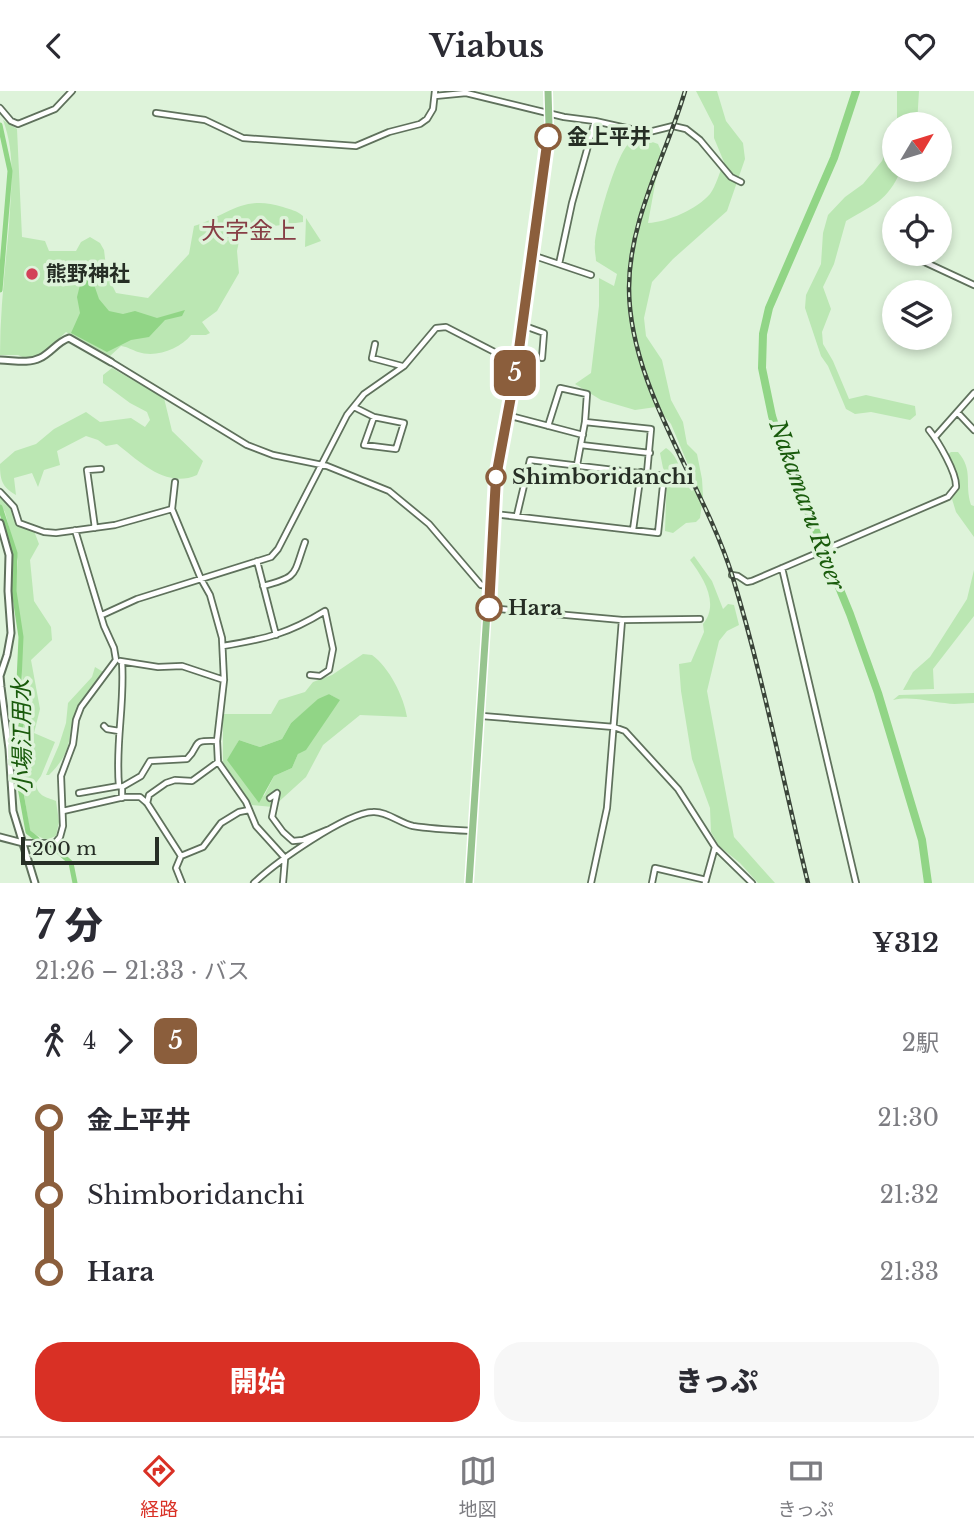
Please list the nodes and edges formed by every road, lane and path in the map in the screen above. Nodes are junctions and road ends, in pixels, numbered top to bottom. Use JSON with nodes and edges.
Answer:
{"nodes":[{"id":1,"x":72,"y":91,"type":"edge"},
{"id":2,"x":548,"y":91,"type":"edge"},
{"id":3,"x":435,"y":94,"type":"edge"},
{"id":4,"x":0,"y":108,"type":"edge"},
{"id":5,"x":156,"y":113,"type":"dead end"},
{"id":6,"x":549,"y":113,"type":"junction"},
{"id":7,"x":595,"y":121,"type":"junction"},
{"id":8,"x":741,"y":182,"type":"dead end"},
{"id":9,"x":531,"y":255,"type":"junction"},
{"id":10,"x":559,"y":264,"type":"junction"},
{"id":11,"x":933,"y":266,"type":"edge"},
{"id":12,"x":591,"y":275,"type":"dead end"},
{"id":13,"x":974,"y":285,"type":"edge"},
{"id":14,"x":522,"y":325,"type":"junction"},
{"id":15,"x":375,"y":344,"type":"dead end"},
{"id":16,"x":542,"y":358,"type":"dead end"},
{"id":17,"x":0,"y":360,"type":"edge"},
{"id":18,"x":111,"y":362,"type":"joint"},
{"id":19,"x":517,"y":363,"type":"junction"},
{"id":20,"x":403,"y":367,"type":"junction"},
{"id":21,"x":974,"y":393,"type":"edge"},
{"id":22,"x":354,"y":407,"type":"junction"},
{"id":23,"x":958,"y":413,"type":"junction"},
{"id":24,"x":506,"y":415,"type":"junction"},
{"id":25,"x":374,"y":417,"type":"junction"},
{"id":26,"x":584,"y":422,"type":"junction"},
{"id":27,"x":548,"y":426,"type":"junction"},
{"id":28,"x":929,"y":429,"type":"dead end"},
{"id":29,"x":974,"y":430,"type":"edge"},
{"id":30,"x":583,"y":435,"type":"junction"},
{"id":31,"x":935,"y":437,"type":"junction"},
{"id":32,"x":581,"y":445,"type":"junction"},
{"id":33,"x":650,"y":453,"type":"junction"},
{"id":34,"x":320,"y":465,"type":"junction"},
{"id":35,"x":576,"y":465,"type":"junction"},
{"id":36,"x":101,"y":469,"type":"dead end"},
{"id":37,"x":644,"y":473,"type":"junction"},
{"id":38,"x":175,"y":482,"type":"dead end"},
{"id":39,"x":0,"y":492,"type":"edge"},
{"id":40,"x":172,"y":509,"type":"junction"},
{"id":41,"x":493,"y":514,"type":"junction"},
{"id":42,"x":517,"y":515,"type":"junction"},
{"id":43,"x":0,"y":523,"type":"edge"},
{"id":44,"x":95,"y":528,"type":"junction"},
{"id":45,"x":75,"y":530,"type":"junction"},
{"id":46,"x":633,"y":530,"type":"junction"},
{"id":47,"x":306,"y":542,"type":"dead end"},
{"id":48,"x":257,"y":562,"type":"junction"},
{"id":49,"x":782,"y":568,"type":"junction"},
{"id":50,"x":732,"y":575,"type":"dead end"},
{"id":51,"x":201,"y":579,"type":"junction"},
{"id":52,"x":264,"y":586,"type":"junction"},
{"id":53,"x":489,"y":586,"type":"junction"},
{"id":54,"x":489,"y":608,"type":"junction"},
{"id":55,"x":102,"y":615,"type":"junction"},
{"id":56,"x":699,"y":619,"type":"dead end"},
{"id":57,"x":622,"y":620,"type":"junction"},
{"id":58,"x":276,"y":636,"type":"junction"},
{"id":59,"x":223,"y":646,"type":"junction"},
{"id":60,"x":119,"y":661,"type":"junction"},
{"id":61,"x":310,"y":675,"type":"dead end"},
{"id":62,"x":224,"y":680,"type":"junction"},
{"id":63,"x":482,"y":716,"type":"junction"},
{"id":64,"x":104,"y":726,"type":"dead end"},
{"id":65,"x":614,"y":727,"type":"junction"},
{"id":66,"x":119,"y":731,"type":"junction"},
{"id":67,"x":217,"y":741,"type":"junction"},
{"id":68,"x":218,"y":762,"type":"junction"},
{"id":69,"x":120,"y":787,"type":"junction"},
{"id":70,"x":79,"y":793,"type":"dead end"},
{"id":71,"x":122,"y":798,"type":"junction"},
{"id":72,"x":270,"y":798,"type":"dead end"},
{"id":73,"x":147,"y":803,"type":"junction"},
{"id":74,"x":250,"y":810,"type":"junction"},
{"id":75,"x":63,"y":811,"type":"junction"},
{"id":76,"x":328,"y":830,"type":"junction"},
{"id":77,"x":473,"y":831,"type":"junction"},
{"id":78,"x":0,"y":837,"type":"edge"},
{"id":79,"x":23,"y":843,"type":"junction"},
{"id":80,"x":715,"y":847,"type":"junction"},
{"id":81,"x":181,"y":856,"type":"junction"},
{"id":82,"x":285,"y":858,"type":"junction"},
{"id":83,"x":706,"y":881,"type":"edge"},
{"id":84,"x":35,"y":883,"type":"edge"},
{"id":85,"x":182,"y":883,"type":"edge"},
{"id":86,"x":254,"y":883,"type":"edge"},
{"id":87,"x":283,"y":883,"type":"edge"},
{"id":88,"x":469,"y":883,"type":"edge"},
{"id":89,"x":591,"y":883,"type":"edge"},
{"id":90,"x":652,"y":883,"type":"edge"},
{"id":91,"x":752,"y":883,"type":"edge"},
{"id":92,"x":856,"y":883,"type":"edge"}],
"edges":[{"from":1,"to":4,"type":"street"},
{"from":2,"to":6,"type":"main road"},
{"from":3,"to":5,"type":"street"},
{"from":3,"to":6,"type":"street"},
{"from":6,"to":7,"type":"street"},
{"from":6,"to":9,"type":"main road"},
{"from":7,"to":8,"type":"street"},
{"from":7,"to":10,"type":"street"},
{"from":9,"to":10,"type":"street"},
{"from":9,"to":14,"type":"main road"},
{"from":10,"to":12,"type":"street"},
{"from":11,"to":13,"type":"street"},
{"from":14,"to":16,"type":"street"},
{"from":14,"to":19,"type":"main road"},
{"from":15,"to":20,"type":"street"},
{"from":17,"to":18,"type":"street"},
{"from":18,"to":34,"type":"street"},
{"from":19,"to":20,"type":"street"},
{"from":19,"to":24,"type":"main road"},
{"from":20,"to":22,"type":"street"},
{"from":21,"to":23,"type":"street"},
{"from":22,"to":25,"type":"street"},
{"from":22,"to":34,"type":"street"},
{"from":23,"to":29,"type":"street"},
{"from":23,"to":31,"type":"street"},
{"from":24,"to":27,"type":"street"},
{"from":24,"to":41,"type":"main road"},
{"from":25,"to":25,"type":"street"},
{"from":26,"to":27,"type":"street"},
{"from":26,"to":30,"type":"street"},
{"from":26,"to":33,"type":"street"},
{"from":27,"to":30,"type":"street"},
{"from":28,"to":31,"type":"street"},
{"from":30,"to":32,"type":"street"},
{"from":31,"to":49,"type":"street"},
{"from":32,"to":33,"type":"street"},
{"from":32,"to":35,"type":"street"},
{"from":33,"to":37,"type":"street"},
{"from":34,"to":48,"type":"street"},
{"from":34,"to":53,"type":"street"},
{"from":35,"to":37,"type":"street"},
{"from":35,"to":42,"type":"street"},
{"from":36,"to":44,"type":"street"},
{"from":37,"to":46,"type":"street"},
{"from":37,"to":46,"type":"street"},
{"from":38,"to":40,"type":"street"},
{"from":39,"to":45,"type":"street"},
{"from":40,"to":44,"type":"street"},
{"from":40,"to":51,"type":"street"},
{"from":41,"to":42,"type":"street"},
{"from":41,"to":53,"type":"main road"},
{"from":42,"to":46,"type":"street"},
{"from":43,"to":79,"type":"street"},
{"from":44,"to":45,"type":"street"},
{"from":45,"to":55,"type":"street"},
{"from":47,"to":52,"type":"street"},
{"from":48,"to":51,"type":"street"},
{"from":48,"to":52,"type":"street"},
{"from":49,"to":50,"type":"street"},
{"from":49,"to":92,"type":"street"},
{"from":51,"to":55,"type":"street"},
{"from":51,"to":59,"type":"street"},
{"from":52,"to":58,"type":"street"},
{"from":53,"to":54,"type":"main road"},
{"from":54,"to":57,"type":"street"},
{"from":54,"to":63,"type":"main road"},
{"from":55,"to":60,"type":"street"},
{"from":56,"to":57,"type":"street"},
{"from":57,"to":65,"type":"street"},
{"from":58,"to":59,"type":"street"},
{"from":58,"to":61,"type":"street"},
{"from":59,"to":62,"type":"street"},
{"from":60,"to":62,"type":"street"},
{"from":60,"to":66,"type":"street"},
{"from":60,"to":75,"type":"street"},
{"from":62,"to":67,"type":"street"},
{"from":63,"to":65,"type":"street"},
{"from":63,"to":77,"type":"main road"},
{"from":64,"to":66,"type":"street"},
{"from":65,"to":80,"type":"street"},
{"from":65,"to":89,"type":"street"},
{"from":66,"to":69,"type":"street"},
{"from":67,"to":68,"type":"street"},
{"from":67,"to":69,"type":"street"},
{"from":68,"to":73,"type":"street"},
{"from":68,"to":74,"type":"street"},
{"from":69,"to":70,"type":"street"},
{"from":69,"to":71,"type":"street"},
{"from":71,"to":73,"type":"street"},
{"from":71,"to":75,"type":"street"},
{"from":72,"to":76,"type":"street"},
{"from":73,"to":81,"type":"street"},
{"from":74,"to":81,"type":"street"},
{"from":74,"to":82,"type":"street"},
{"from":75,"to":79,"type":"street"},
{"from":76,"to":77,"type":"street"},
{"from":76,"to":82,"type":"street"},
{"from":77,"to":88,"type":"main road"},
{"from":78,"to":79,"type":"street"},
{"from":79,"to":84,"type":"street"},
{"from":80,"to":83,"type":"street"},
{"from":80,"to":91,"type":"street"},
{"from":81,"to":85,"type":"street"},
{"from":82,"to":86,"type":"street"},
{"from":82,"to":87,"type":"street"},
{"from":83,"to":90,"type":"street"}]}
